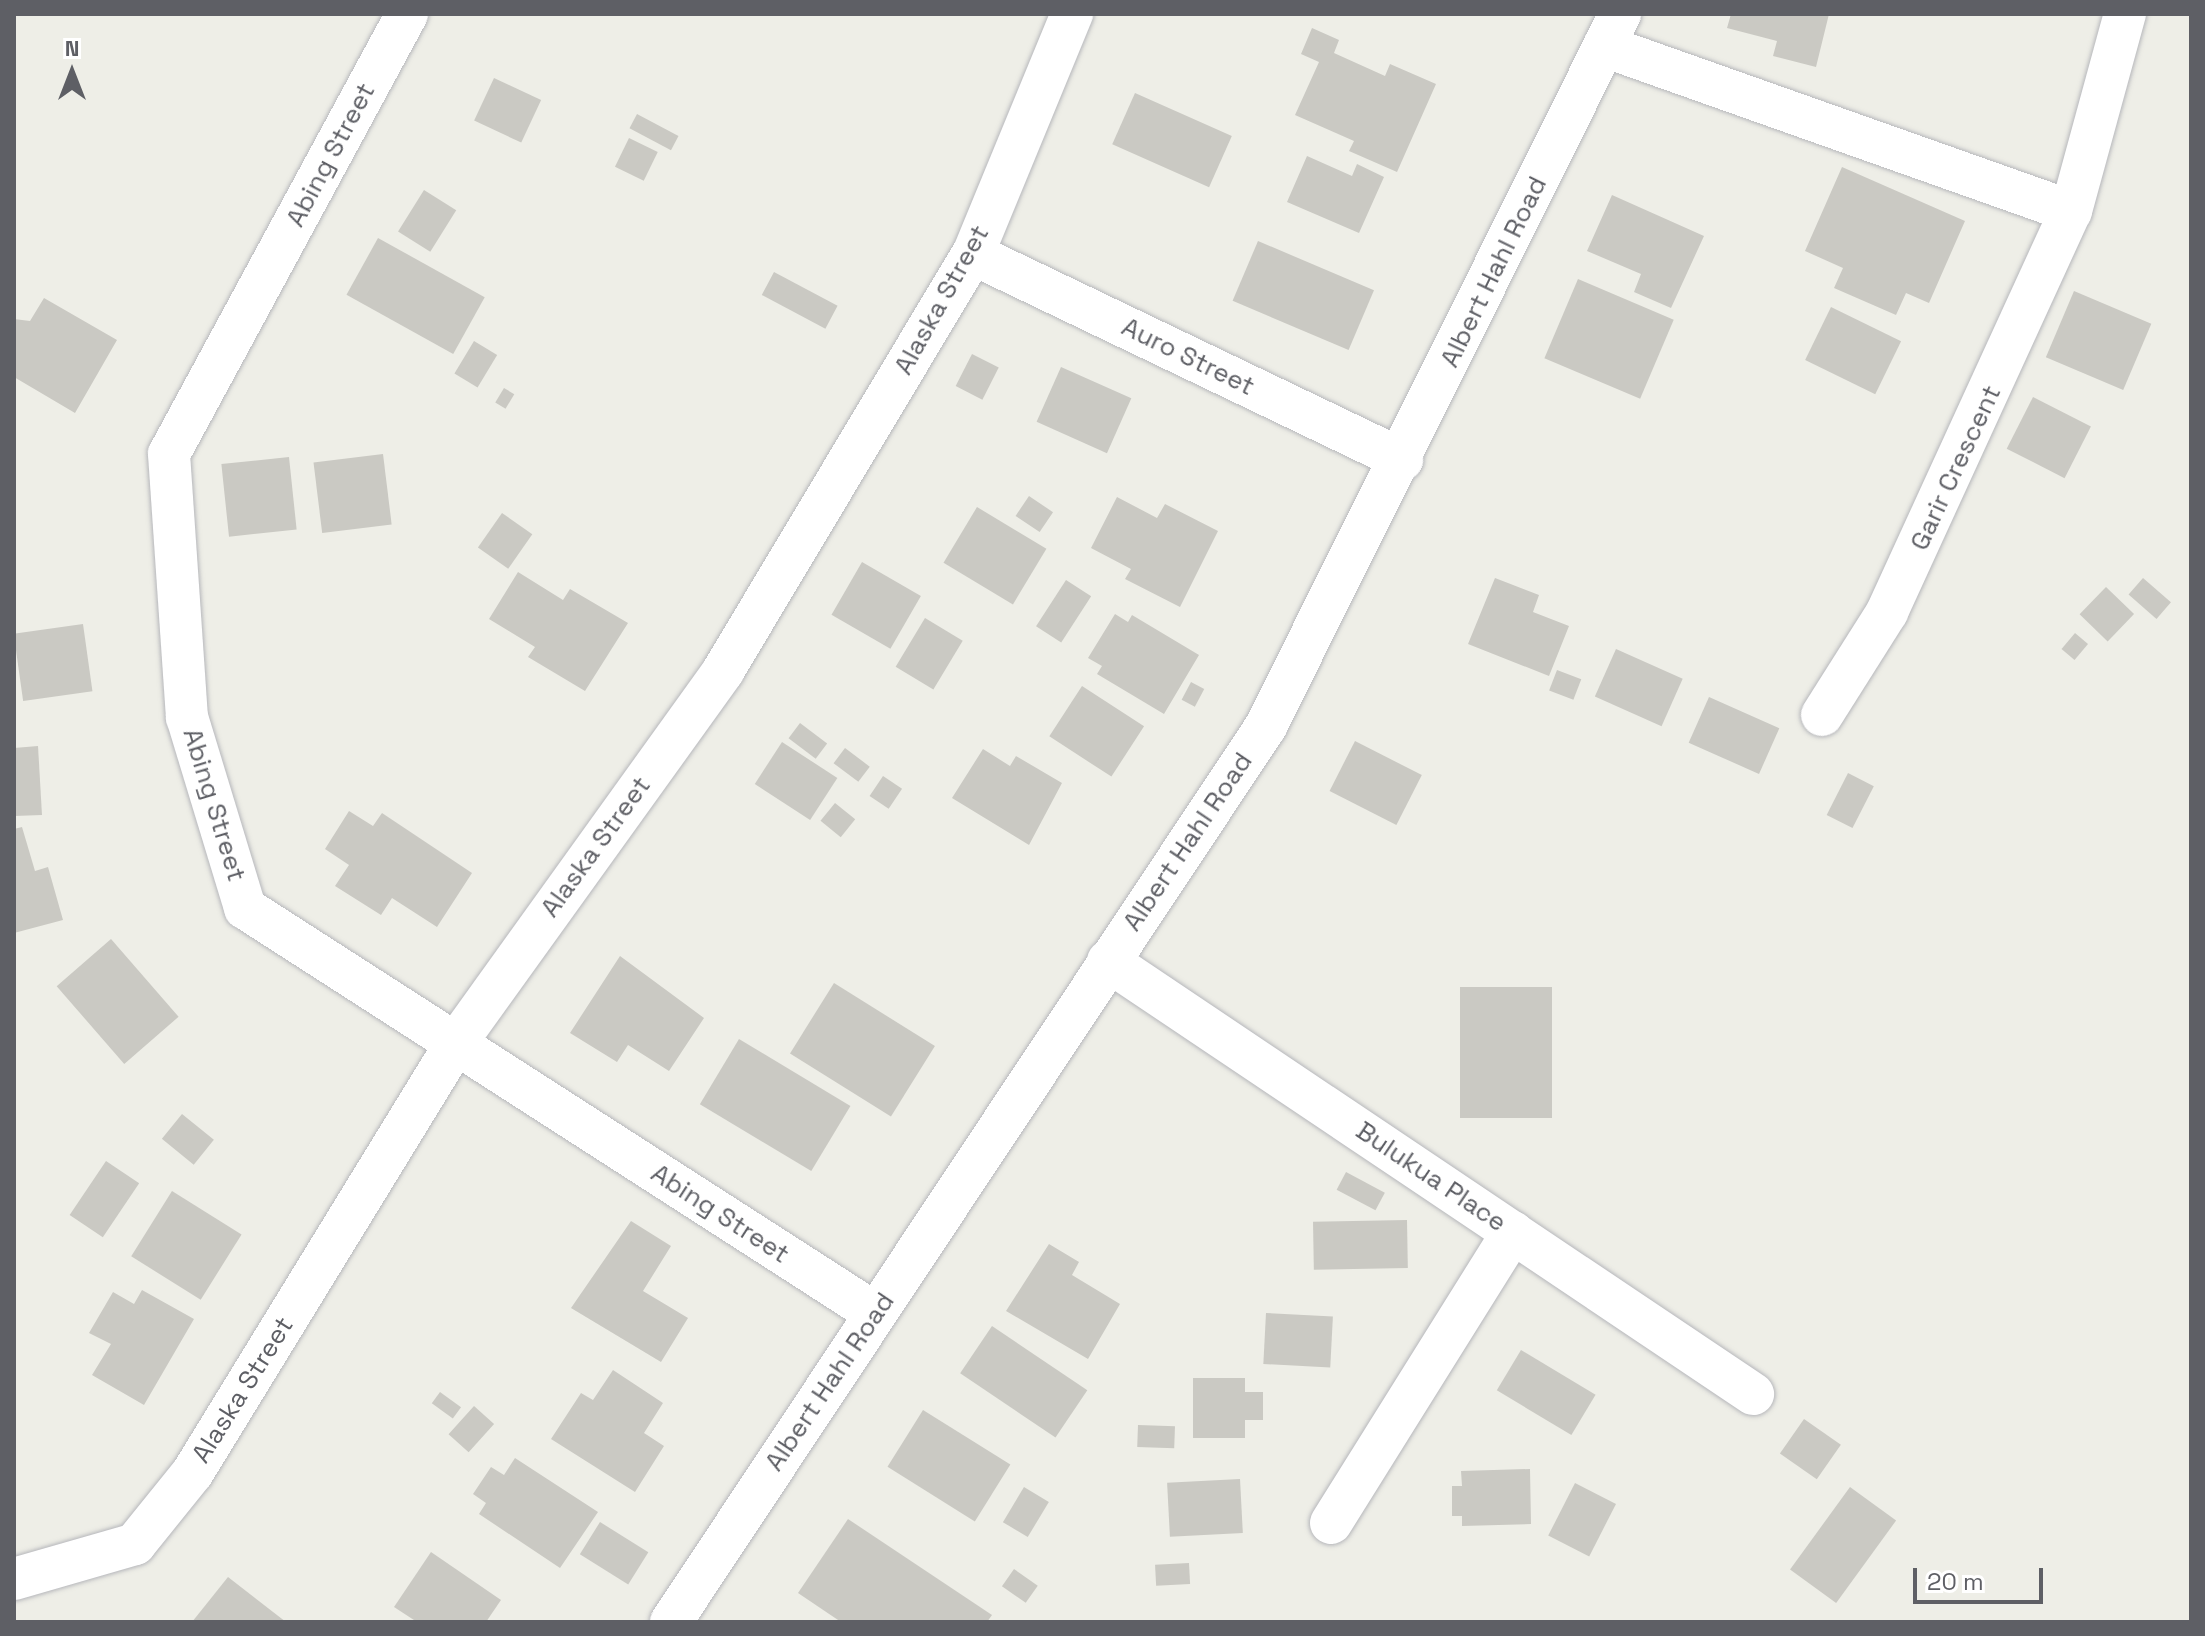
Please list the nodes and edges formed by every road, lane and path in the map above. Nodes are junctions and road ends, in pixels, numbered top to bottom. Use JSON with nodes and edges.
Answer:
{"nodes":[{"id":1,"x":407,"y":14,"type":"edge"},
{"id":2,"x":1072,"y":14,"type":"edge"},
{"id":3,"x":2125,"y":14,"type":"edge"},
{"id":4,"x":1612,"y":30,"type":"edge"},
{"id":5,"x":2071,"y":211,"type":"junction"},
{"id":6,"x":973,"y":254,"type":"junction"},
{"id":7,"x":1402,"y":460,"type":"junction"},
{"id":8,"x":1822,"y":715,"type":"dead end"},
{"id":9,"x":1108,"y":961,"type":"junction"},
{"id":10,"x":456,"y":1043,"type":"junction"},
{"id":11,"x":1513,"y":1232,"type":"junction"},
{"id":12,"x":875,"y":1313,"type":"junction"},
{"id":13,"x":1753,"y":1394,"type":"dead end"},
{"id":14,"x":1331,"y":1523,"type":"dead end"},
{"id":15,"x":14,"y":1579,"type":"edge"},
{"id":16,"x":671,"y":1622,"type":"edge"}],
"edges":[{"from":1,"to":10,"type":"street","name":"Abing Street"},
{"from":2,"to":6,"type":"street","name":"Alaska Street"},
{"from":3,"to":5,"type":"street","name":"Garir Crescent"},
{"from":4,"to":5,"type":"street"},
{"from":4,"to":7,"type":"street","name":"Albert Hahl Road"},
{"from":5,"to":8,"type":"street","name":"Garir Crescent"},
{"from":6,"to":7,"type":"street","name":"Auro Street"},
{"from":6,"to":10,"type":"street","name":"Alaska Street"},
{"from":7,"to":9,"type":"street","name":"Albert Hahl Road"},
{"from":9,"to":11,"type":"street","name":"Bulukua Place"},
{"from":9,"to":12,"type":"street","name":"Albert Hahl Road"},
{"from":10,"to":12,"type":"street","name":"Abing Street"},
{"from":10,"to":15,"type":"street","name":"Alaska Street"},
{"from":11,"to":13,"type":"street","name":"Bulukua Place"},
{"from":11,"to":14,"type":"street"},
{"from":12,"to":16,"type":"street","name":"Albert Hahl Road"}]}
